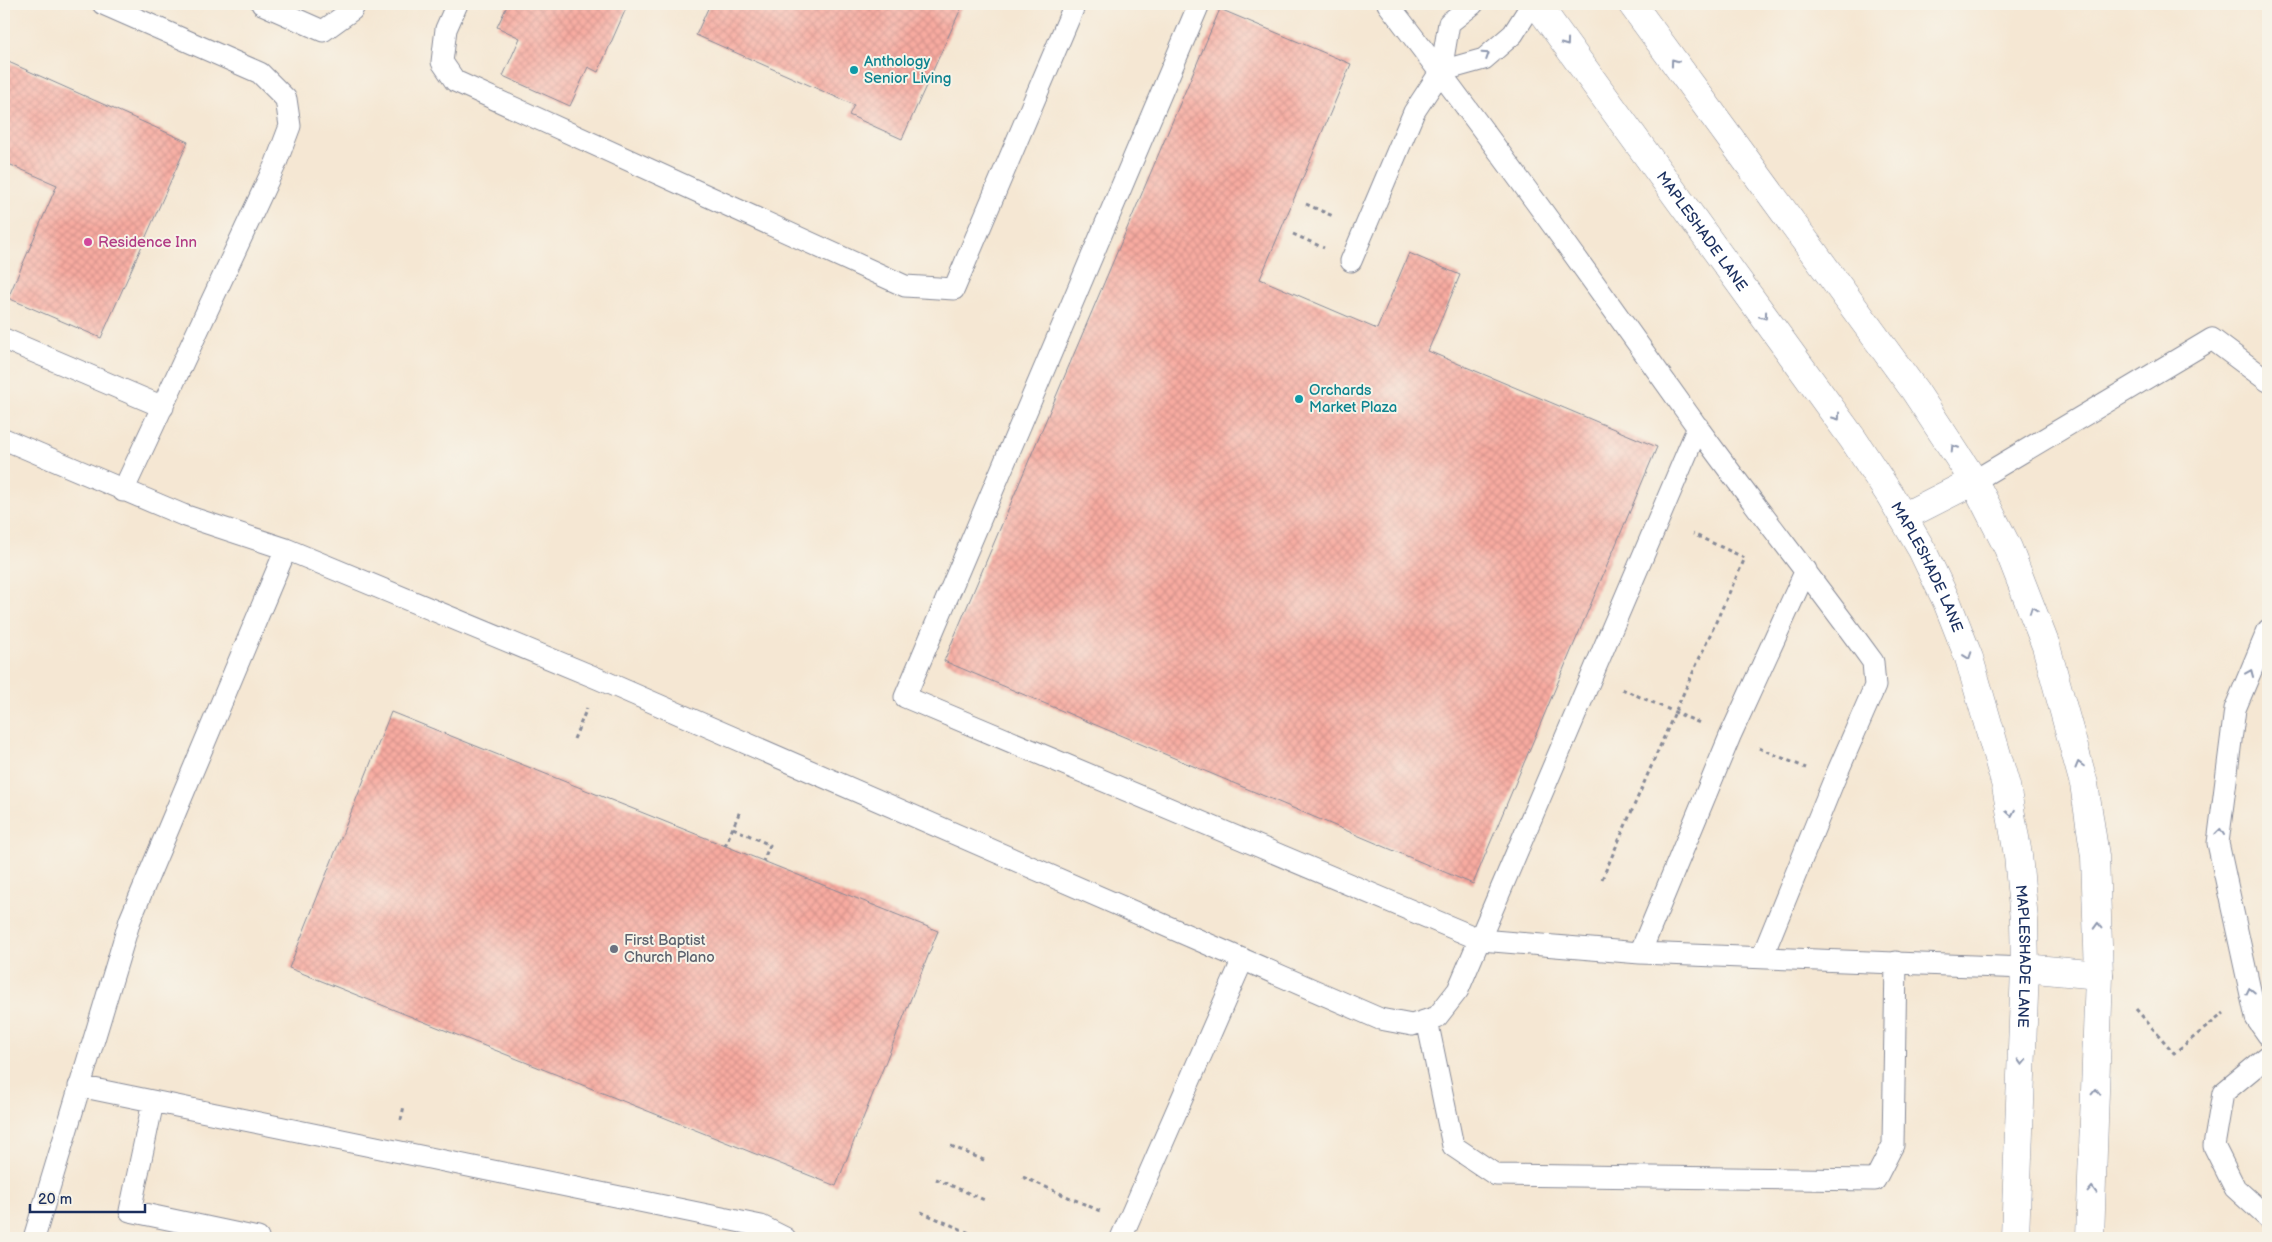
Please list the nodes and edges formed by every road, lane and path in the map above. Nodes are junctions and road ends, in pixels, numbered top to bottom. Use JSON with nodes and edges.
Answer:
{"nodes":[{"id":1,"x":103,"y":4,"type":"edge"},
{"id":2,"x":262,"y":4,"type":"edge"},
{"id":3,"x":355,"y":4,"type":"edge"},
{"id":4,"x":457,"y":4,"type":"edge"},
{"id":5,"x":1075,"y":4,"type":"edge"},
{"id":6,"x":1200,"y":4,"type":"edge"},
{"id":7,"x":1388,"y":4,"type":"edge"},
{"id":8,"x":1473,"y":4,"type":"edge"},
{"id":9,"x":1532,"y":4,"type":"edge"},
{"id":10,"x":1538,"y":4,"type":"edge"},
{"id":11,"x":1632,"y":4,"type":"edge"},
{"id":12,"x":1441,"y":72,"type":"junction"},
{"id":13,"x":1306,"y":204,"type":"dead end"},
{"id":14,"x":1340,"y":219,"type":"dead end"},
{"id":15,"x":1293,"y":234,"type":"dead end"},
{"id":16,"x":1327,"y":249,"type":"dead end"},
{"id":17,"x":1351,"y":261,"type":"dead end"},
{"id":18,"x":4,"y":339,"type":"edge"},
{"id":19,"x":2268,"y":381,"type":"edge"},
{"id":20,"x":162,"y":407,"type":"junction"},
{"id":21,"x":1698,"y":427,"type":"junction"},
{"id":22,"x":4,"y":439,"type":"edge"},
{"id":23,"x":1974,"y":481,"type":"junction"},
{"id":24,"x":123,"y":491,"type":"junction"},
{"id":25,"x":1903,"y":517,"type":"junction"},
{"id":26,"x":1693,"y":534,"type":"dead end"},
{"id":27,"x":286,"y":549,"type":"junction"},
{"id":28,"x":1806,"y":570,"type":"junction"},
{"id":29,"x":2268,"y":630,"type":"edge"},
{"id":30,"x":1622,"y":688,"type":"dead end"},
{"id":31,"x":588,"y":705,"type":"dead end"},
{"id":32,"x":1675,"y":712,"type":"junction"},
{"id":33,"x":1707,"y":726,"type":"dead end"},
{"id":34,"x":574,"y":738,"type":"dead end"},
{"id":35,"x":1754,"y":746,"type":"dead end"},
{"id":36,"x":1812,"y":770,"type":"dead end"},
{"id":37,"x":740,"y":811,"type":"dead end"},
{"id":38,"x":733,"y":828,"type":"junction"},
{"id":39,"x":725,"y":846,"type":"dead end"},
{"id":40,"x":763,"y":861,"type":"dead end"},
{"id":41,"x":1602,"y":878,"type":"dead end"},
{"id":42,"x":1481,"y":940,"type":"junction"},
{"id":43,"x":1640,"y":953,"type":"junction"},
{"id":44,"x":1762,"y":957,"type":"junction"},
{"id":45,"x":1243,"y":959,"type":"junction"},
{"id":46,"x":1896,"y":962,"type":"junction"},
{"id":47,"x":2025,"y":968,"type":"junction"},
{"id":48,"x":2099,"y":975,"type":"junction"},
{"id":49,"x":2136,"y":1010,"type":"dead end"},
{"id":50,"x":2225,"y":1012,"type":"dead end"},
{"id":51,"x":1427,"y":1020,"type":"junction"},
{"id":52,"x":2268,"y":1035,"type":"edge"},
{"id":53,"x":2268,"y":1056,"type":"edge"},
{"id":54,"x":79,"y":1086,"type":"junction"},
{"id":55,"x":154,"y":1102,"type":"junction"},
{"id":56,"x":950,"y":1146,"type":"dead end"},
{"id":57,"x":986,"y":1161,"type":"dead end"},
{"id":58,"x":1023,"y":1177,"type":"dead end"},
{"id":59,"x":936,"y":1179,"type":"dead end"},
{"id":60,"x":987,"y":1201,"type":"dead end"},
{"id":61,"x":921,"y":1212,"type":"dead end"},
{"id":62,"x":1104,"y":1213,"type":"dead end"},
{"id":63,"x":2268,"y":1218,"type":"edge"},
{"id":64,"x":972,"y":1234,"type":"dead end"},
{"id":65,"x":34,"y":1238,"type":"edge"},
{"id":66,"x":258,"y":1238,"type":"edge"},
{"id":67,"x":785,"y":1238,"type":"edge"},
{"id":68,"x":1121,"y":1238,"type":"edge"},
{"id":69,"x":2015,"y":1238,"type":"edge"},
{"id":70,"x":2090,"y":1238,"type":"edge"}],
"edges":[{"from":1,"to":20,"type":"lane"},
{"from":2,"to":3,"type":"lane"},
{"from":4,"to":5,"type":"lane"},
{"from":6,"to":42,"type":"lane"},
{"from":7,"to":12,"type":"lane"},
{"from":8,"to":12,"type":"lane"},
{"from":12,"to":9,"type":"lane","one_way":true},
{"from":10,"to":25,"type":"main road","name":"MAPLESHADE LANE","one_way":true},
{"from":23,"to":11,"type":"main road","one_way":true},
{"from":12,"to":17,"type":"lane"},
{"from":12,"to":21,"type":"lane"},
{"from":13,"to":14,"type":"path"},
{"from":15,"to":16,"type":"path"},
{"from":18,"to":20,"type":"lane"},
{"from":19,"to":23,"type":"lane"},
{"from":20,"to":24,"type":"lane"},
{"from":21,"to":28,"type":"lane"},
{"from":21,"to":42,"type":"lane"},
{"from":22,"to":24,"type":"lane"},
{"from":23,"to":25,"type":"main road"},
{"from":48,"to":23,"type":"main road","one_way":true},
{"from":24,"to":27,"type":"lane"},
{"from":25,"to":47,"type":"main road","name":"MAPLESHADE LANE","one_way":true},
{"from":26,"to":32,"type":"path"},
{"from":27,"to":45,"type":"lane"},
{"from":27,"to":54,"type":"lane"},
{"from":28,"to":43,"type":"lane"},
{"from":28,"to":44,"type":"lane"},
{"from":52,"to":29,"type":"lane","one_way":true},
{"from":30,"to":32,"type":"path"},
{"from":31,"to":34,"type":"path"},
{"from":32,"to":33,"type":"path"},
{"from":32,"to":41,"type":"path"},
{"from":35,"to":36,"type":"path"},
{"from":37,"to":38,"type":"path"},
{"from":38,"to":39,"type":"path"},
{"from":38,"to":40,"type":"path"},
{"from":42,"to":43,"type":"lane"},
{"from":42,"to":51,"type":"lane"},
{"from":43,"to":44,"type":"lane"},
{"from":44,"to":46,"type":"lane"},
{"from":45,"to":51,"type":"lane"},
{"from":45,"to":68,"type":"lane"},
{"from":46,"to":47,"type":"lane"},
{"from":46,"to":51,"type":"lane"},
{"from":47,"to":48,"type":"main road"},
{"from":47,"to":69,"type":"main road","name":"MAPLESHADE LANE","one_way":true},
{"from":70,"to":48,"type":"main road","one_way":true},
{"from":49,"to":50,"type":"path"},
{"from":53,"to":63,"type":"lane"},
{"from":54,"to":55,"type":"lane"},
{"from":54,"to":65,"type":"lane"},
{"from":55,"to":66,"type":"lane"},
{"from":55,"to":67,"type":"lane"},
{"from":56,"to":57,"type":"path"},
{"from":58,"to":62,"type":"path"},
{"from":59,"to":60,"type":"path"},
{"from":61,"to":64,"type":"path"}]}
